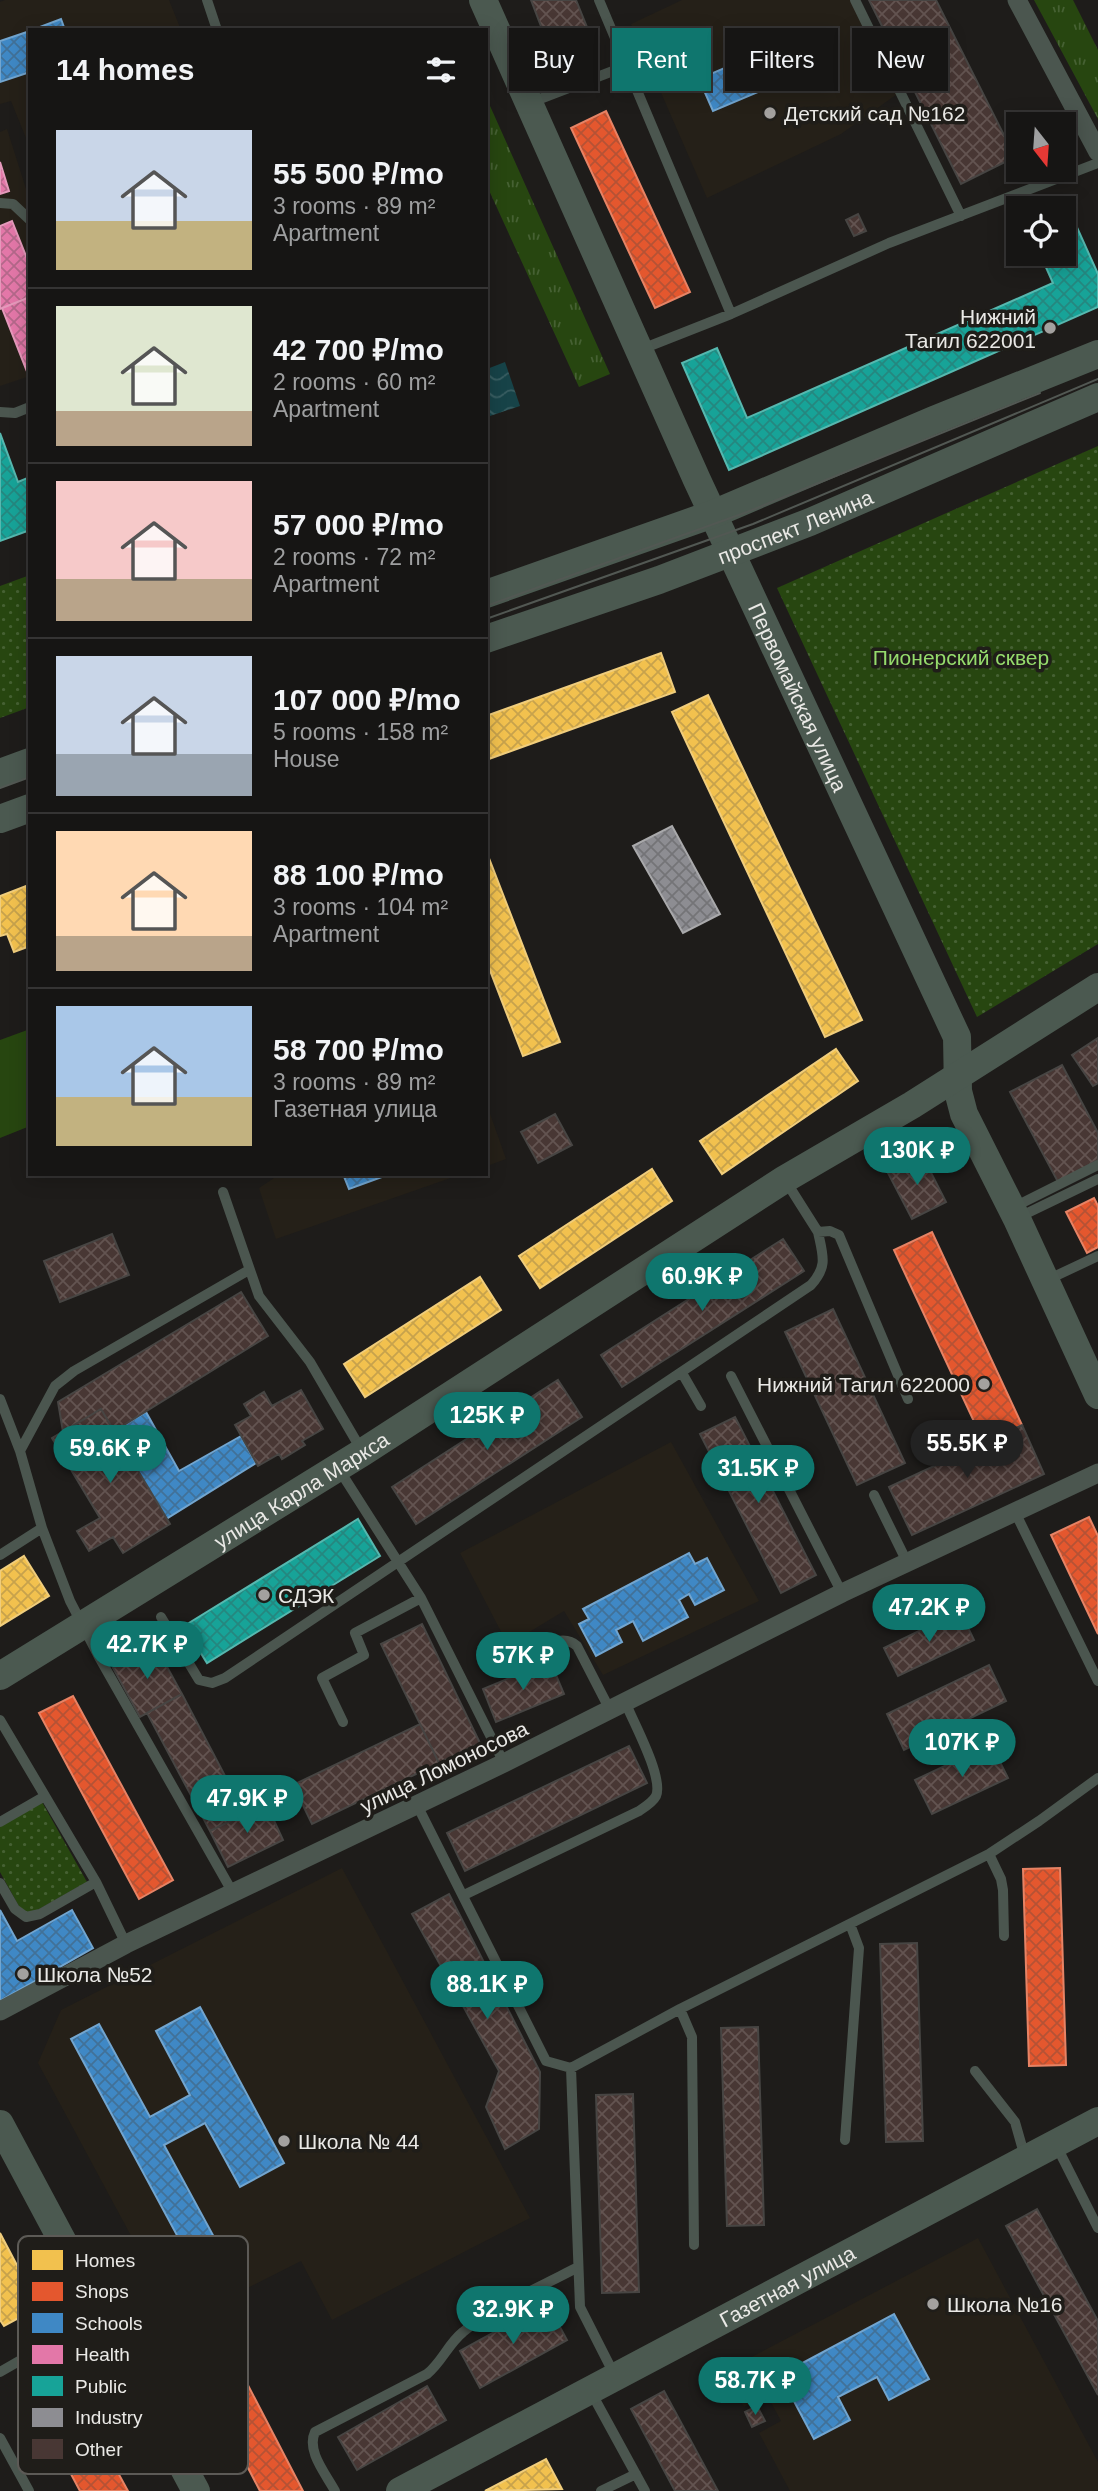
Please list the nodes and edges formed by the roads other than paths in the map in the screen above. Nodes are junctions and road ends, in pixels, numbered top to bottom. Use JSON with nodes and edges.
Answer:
{"nodes":[{"id":1,"x":207,"y":0,"type":"edge"},
{"id":2,"x":484,"y":0,"type":"edge"},
{"id":3,"x":612,"y":0,"type":"edge"},
{"id":4,"x":855,"y":0,"type":"edge"},
{"id":5,"x":1017,"y":0,"type":"edge"},
{"id":6,"x":600,"y":2,"type":"edge"},
{"id":7,"x":216,"y":28,"type":"edge"},
{"id":8,"x":612,"y":32,"type":"edge"},
{"id":9,"x":612,"y":71,"type":"edge"},
{"id":10,"x":637,"y":91,"type":"edge"},
{"id":11,"x":531,"y":103,"type":"junction"},
{"id":12,"x":1098,"y":152,"type":"edge"},
{"id":13,"x":1098,"y":163,"type":"edge"},
{"id":14,"x":0,"y":203,"type":"edge"},
{"id":15,"x":961,"y":216,"type":"junction"},
{"id":16,"x":28,"y":218,"type":"edge"},
{"id":17,"x":731,"y":314,"type":"junction"},
{"id":18,"x":639,"y":350,"type":"junction"},
{"id":19,"x":1098,"y":354,"type":"edge"},
{"id":20,"x":1098,"y":397,"type":"edge"},
{"id":21,"x":28,"y":408,"type":"edge"},
{"id":22,"x":0,"y":412,"type":"edge"},
{"id":23,"x":713,"y":514,"type":"junction"},
{"id":24,"x":731,"y":552,"type":"junction"},
{"id":25,"x":488,"y":593,"type":"edge"},
{"id":26,"x":488,"y":638,"type":"edge"},
{"id":27,"x":28,"y":763,"type":"edge"},
{"id":28,"x":0,"y":773,"type":"edge"},
{"id":29,"x":28,"y":809,"type":"edge"},
{"id":30,"x":0,"y":819,"type":"edge"},
{"id":31,"x":1098,"y":987,"type":"edge"},
{"id":32,"x":958,"y":1075,"type":"junction"},
{"id":33,"x":1098,"y":1165,"type":"edge"},
{"id":34,"x":785,"y":1179,"type":"junction"},
{"id":35,"x":1098,"y":1180,"type":"edge"},
{"id":36,"x":223,"y":1192,"type":"dead end"},
{"id":37,"x":1014,"y":1213,"type":"junction"},
{"id":38,"x":818,"y":1232,"type":"junction"},
{"id":39,"x":1098,"y":1256,"type":"edge"},
{"id":40,"x":249,"y":1269,"type":"junction"},
{"id":41,"x":1046,"y":1281,"type":"junction"},
{"id":42,"x":682,"y":1373,"type":"junction"},
{"id":43,"x":731,"y":1376,"type":"dead end"},
{"id":44,"x":1098,"y":1395,"type":"edge"},
{"id":45,"x":0,"y":1399,"type":"edge"},
{"id":46,"x":908,"y":1399,"type":"dead end"},
{"id":47,"x":701,"y":1406,"type":"dead end"},
{"id":48,"x":20,"y":1451,"type":"junction"},
{"id":49,"x":363,"y":1452,"type":"junction"},
{"id":50,"x":338,"y":1468,"type":"junction"},
{"id":51,"x":1098,"y":1473,"type":"edge"},
{"id":52,"x":874,"y":1495,"type":"dead end"},
{"id":53,"x":1015,"y":1512,"type":"junction"},
{"id":54,"x":42,"y":1528,"type":"junction"},
{"id":55,"x":0,"y":1555,"type":"edge"},
{"id":56,"x":907,"y":1562,"type":"junction"},
{"id":57,"x":400,"y":1563,"type":"junction"},
{"id":58,"x":842,"y":1593,"type":"junction"},
{"id":59,"x":421,"y":1598,"type":"junction"},
{"id":60,"x":161,"y":1617,"type":"dead end"},
{"id":61,"x":84,"y":1625,"type":"junction"},
{"id":62,"x":513,"y":1662,"type":"dead end"},
{"id":63,"x":0,"y":1676,"type":"edge"},
{"id":64,"x":1098,"y":1681,"type":"edge"},
{"id":65,"x":617,"y":1706,"type":"junction"},
{"id":66,"x":0,"y":1720,"type":"edge"},
{"id":67,"x":343,"y":1722,"type":"dead end"},
{"id":68,"x":504,"y":1763,"type":"junction"},
{"id":69,"x":1098,"y":1778,"type":"edge"},
{"id":70,"x":45,"y":1796,"type":"junction"},
{"id":71,"x":417,"y":1805,"type":"junction"},
{"id":72,"x":0,"y":1822,"type":"edge"},
{"id":73,"x":989,"y":1854,"type":"junction"},
{"id":74,"x":96,"y":1882,"type":"junction"},
{"id":75,"x":0,"y":1883,"type":"edge"},
{"id":76,"x":233,"y":1893,"type":"junction"},
{"id":77,"x":464,"y":1895,"type":"junction"},
{"id":78,"x":850,"y":1924,"type":"junction"},
{"id":79,"x":1004,"y":1936,"type":"dead end"},
{"id":80,"x":126,"y":1944,"type":"junction"},
{"id":81,"x":680,"y":2010,"type":"junction"},
{"id":82,"x":0,"y":2011,"type":"edge"},
{"id":83,"x":571,"y":2068,"type":"junction"},
{"id":84,"x":975,"y":2071,"type":"dead end"},
{"id":85,"x":1098,"y":2122,"type":"edge"},
{"id":86,"x":0,"y":2124,"type":"edge"},
{"id":87,"x":845,"y":2140,"type":"dead end"},
{"id":88,"x":1055,"y":2145,"type":"junction"},
{"id":89,"x":1026,"y":2161,"type":"junction"},
{"id":90,"x":1098,"y":2228,"type":"edge"},
{"id":91,"x":60,"y":2236,"type":"edge"},
{"id":92,"x":694,"y":2245,"type":"dead end"},
{"id":93,"x":578,"y":2267,"type":"junction"},
{"id":94,"x":18,"y":2360,"type":"edge"},
{"id":95,"x":1,"y":2369,"type":"edge"},
{"id":96,"x":615,"y":2376,"type":"junction"},
{"id":97,"x":590,"y":2390,"type":"junction"},
{"id":98,"x":0,"y":2438,"type":"edge"},
{"id":99,"x":18,"y":2471,"type":"edge"},
{"id":100,"x":20,"y":2474,"type":"edge"},
{"id":101,"x":187,"y":2474,"type":"edge"},
{"id":102,"x":636,"y":2474,"type":"junction"},
{"id":103,"x":29,"y":2491,"type":"edge"},
{"id":104,"x":196,"y":2491,"type":"edge"},
{"id":105,"x":335,"y":2491,"type":"edge"},
{"id":106,"x":400,"y":2491,"type":"edge"},
{"id":107,"x":601,"y":2491,"type":"edge"},
{"id":108,"x":645,"y":2491,"type":"edge"}],
"edges":[{"from":1,"to":7,"type":"lane"},
{"from":2,"to":11,"type":"street","name":"Первомайская улица"},
{"from":3,"to":6,"type":"lane"},
{"from":4,"to":15,"type":"lane"},
{"from":5,"to":12,"type":"street"},
{"from":6,"to":8,"type":"lane"},
{"from":9,"to":11,"type":"lane"},
{"from":10,"to":17,"type":"lane"},
{"from":11,"to":18,"type":"street","name":"Первомайская улица"},
{"from":13,"to":15,"type":"lane"},
{"from":14,"to":16,"type":"lane"},
{"from":15,"to":17,"type":"lane"},
{"from":17,"to":18,"type":"lane"},
{"from":18,"to":23,"type":"street","name":"Первомайская улица"},
{"from":19,"to":23,"type":"street","name":"проспект Ленина"},
{"from":20,"to":24,"type":"street","name":"проспект Ленина"},
{"from":21,"to":22,"type":"lane"},
{"from":23,"to":24,"type":"street","name":"Первомайская улица"},
{"from":23,"to":25,"type":"street","name":"проспект Ленина"},
{"from":24,"to":26,"type":"street","name":"проспект Ленина"},
{"from":24,"to":32,"type":"street","name":"Первомайская улица"},
{"from":27,"to":28,"type":"street"},
{"from":29,"to":30,"type":"street"},
{"from":31,"to":32,"type":"street","name":"улица Карла Маркса"},
{"from":32,"to":34,"type":"street","name":"улица Карла Маркса"},
{"from":32,"to":37,"type":"street","name":"Первомайская улица"},
{"from":33,"to":37,"type":"lane"},
{"from":34,"to":38,"type":"lane"},
{"from":34,"to":49,"type":"street","name":"улица Карла Маркса"},
{"from":35,"to":37,"type":"lane"},
{"from":36,"to":40,"type":"lane"},
{"from":37,"to":41,"type":"street","name":"Первомайская улица"},
{"from":38,"to":42,"type":"lane"},
{"from":38,"to":46,"type":"lane"},
{"from":39,"to":41,"type":"lane"},
{"from":40,"to":48,"type":"lane"},
{"from":40,"to":49,"type":"lane"},
{"from":41,"to":44,"type":"street","name":"Первомайская улица"},
{"from":42,"to":47,"type":"lane"},
{"from":42,"to":57,"type":"lane"},
{"from":43,"to":58,"type":"lane"},
{"from":45,"to":48,"type":"lane"},
{"from":48,"to":54,"type":"lane"},
{"from":49,"to":50,"type":"street","name":"улица Карла Маркса"},
{"from":50,"to":57,"type":"lane"},
{"from":50,"to":61,"type":"street","name":"улица Карла Маркса"},
{"from":51,"to":53,"type":"street","name":"улица Ломоносова"},
{"from":52,"to":56,"type":"lane"},
{"from":53,"to":56,"type":"street","name":"улица Ломоносова"},
{"from":53,"to":64,"type":"lane"},
{"from":54,"to":55,"type":"lane"},
{"from":54,"to":61,"type":"lane"},
{"from":56,"to":58,"type":"street","name":"улица Ломоносова"},
{"from":57,"to":59,"type":"lane"},
{"from":57,"to":60,"type":"lane"},
{"from":58,"to":65,"type":"street","name":"улица Ломоносова"},
{"from":59,"to":67,"type":"lane"},
{"from":59,"to":68,"type":"lane"},
{"from":61,"to":63,"type":"street","name":"улица Карла Маркса"},
{"from":61,"to":76,"type":"lane"},
{"from":62,"to":65,"type":"lane"},
{"from":65,"to":68,"type":"street","name":"улица Ломоносова"},
{"from":65,"to":77,"type":"lane"},
{"from":66,"to":70,"type":"lane"},
{"from":68,"to":71,"type":"street","name":"улица Ломоносова"},
{"from":69,"to":73,"type":"lane"},
{"from":70,"to":72,"type":"lane"},
{"from":70,"to":74,"type":"lane"},
{"from":71,"to":76,"type":"street","name":"улица Ломоносова"},
{"from":71,"to":77,"type":"lane"},
{"from":73,"to":78,"type":"lane"},
{"from":73,"to":79,"type":"lane"},
{"from":74,"to":75,"type":"lane"},
{"from":74,"to":80,"type":"lane"},
{"from":76,"to":80,"type":"street","name":"улица Ломоносова"},
{"from":77,"to":83,"type":"lane"},
{"from":78,"to":81,"type":"lane"},
{"from":78,"to":87,"type":"lane"},
{"from":80,"to":82,"type":"street","name":"улица Ломоносова"},
{"from":81,"to":83,"type":"lane"},
{"from":81,"to":92,"type":"lane"},
{"from":83,"to":93,"type":"lane"},
{"from":84,"to":89,"type":"lane"},
{"from":85,"to":88,"type":"street","name":"Газетная улица"},
{"from":86,"to":91,"type":"street"},
{"from":88,"to":89,"type":"street","name":"Газетная улица"},
{"from":88,"to":90,"type":"lane"},
{"from":89,"to":96,"type":"street","name":"Газетная улица"},
{"from":93,"to":96,"type":"lane"},
{"from":93,"to":105,"type":"lane"},
{"from":94,"to":95,"type":"lane"},
{"from":96,"to":97,"type":"street","name":"Газетная улица"},
{"from":97,"to":102,"type":"lane"},
{"from":97,"to":106,"type":"street","name":"Газетная улица"},
{"from":98,"to":99,"type":"lane"},
{"from":100,"to":103,"type":"lane"},
{"from":101,"to":104,"type":"street"},
{"from":102,"to":107,"type":"lane"},
{"from":102,"to":108,"type":"lane"}]}
